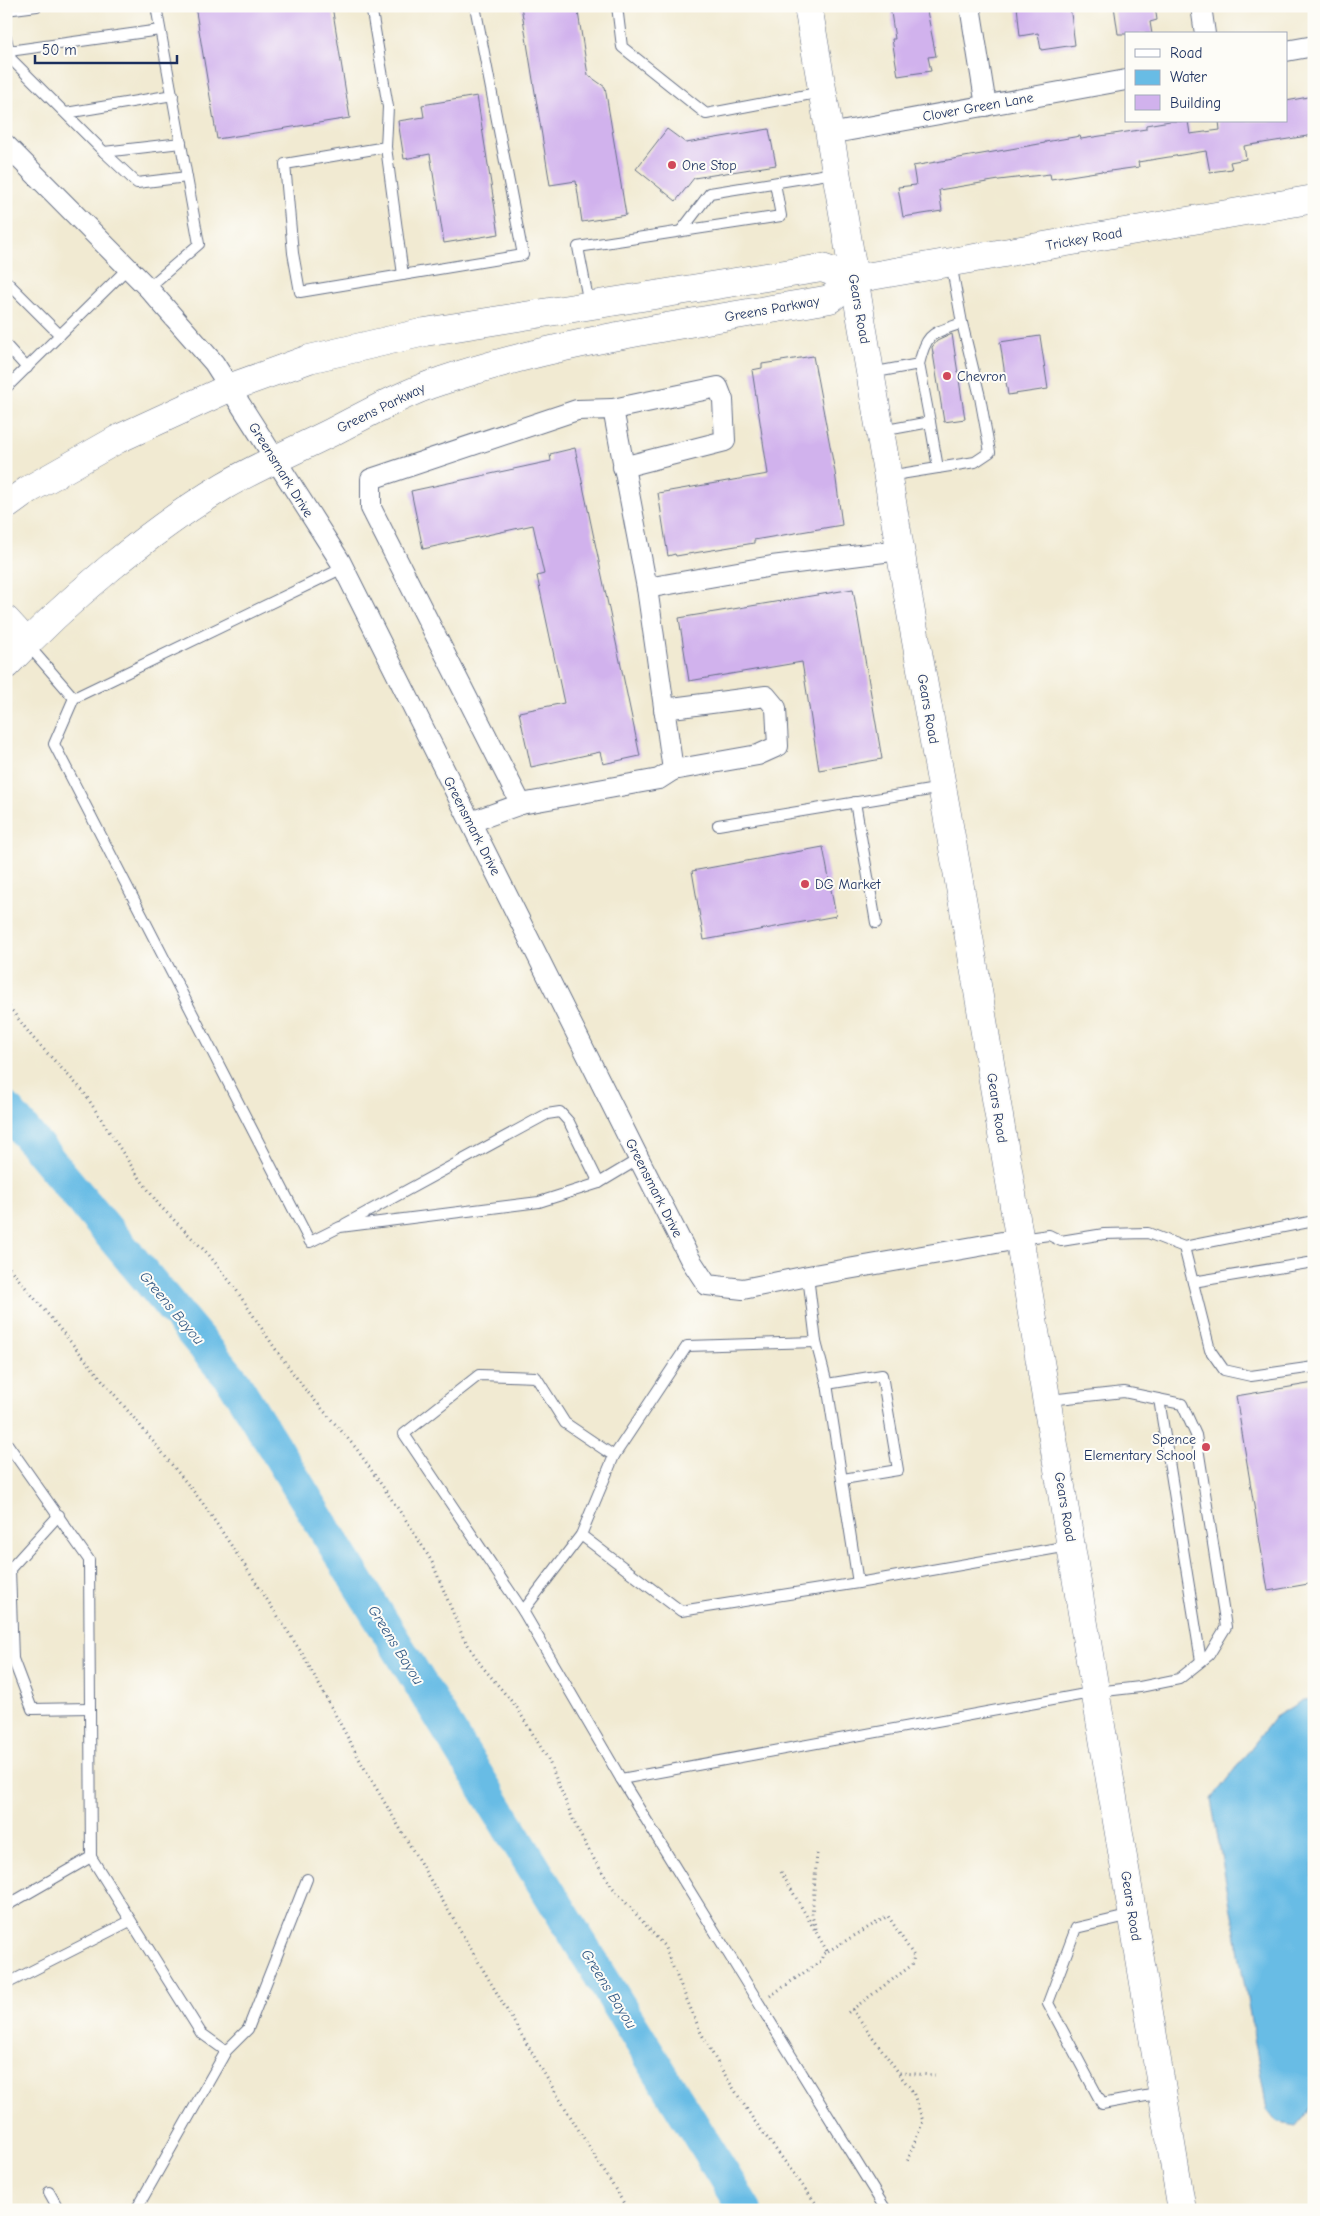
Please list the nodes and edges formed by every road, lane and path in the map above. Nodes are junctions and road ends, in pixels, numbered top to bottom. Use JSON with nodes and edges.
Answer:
{"nodes":[{"id":1,"x":37,"y":6,"type":"edge"},
{"id":2,"x":156,"y":6,"type":"edge"},
{"id":3,"x":371,"y":6,"type":"edge"},
{"id":4,"x":475,"y":6,"type":"edge"},
{"id":5,"x":617,"y":6,"type":"edge"},
{"id":6,"x":808,"y":6,"type":"edge"},
{"id":7,"x":970,"y":6,"type":"edge"},
{"id":8,"x":1201,"y":6,"type":"edge"},
{"id":9,"x":6,"y":10,"type":"edge"},
{"id":10,"x":160,"y":30,"type":"junction"},
{"id":11,"x":1205,"y":32,"type":"edge"},
{"id":12,"x":6,"y":38,"type":"edge"},
{"id":13,"x":1314,"y":46,"type":"edge"},
{"id":14,"x":9,"y":51,"type":"junction"},
{"id":15,"x":1288,"y":51,"type":"edge"},
{"id":16,"x":1125,"y":80,"type":"edge"},
{"id":17,"x":822,"y":92,"type":"junction"},
{"id":18,"x":173,"y":95,"type":"junction"},
{"id":19,"x":986,"y":106,"type":"junction"},
{"id":20,"x":66,"y":113,"type":"junction"},
{"id":21,"x":829,"y":134,"type":"junction"},
{"id":22,"x":181,"y":143,"type":"junction"},
{"id":23,"x":6,"y":145,"type":"edge"},
{"id":24,"x":386,"y":147,"type":"junction"},
{"id":25,"x":104,"y":152,"type":"junction"},
{"id":26,"x":835,"y":173,"type":"junction"},
{"id":27,"x":187,"y":177,"type":"junction"},
{"id":28,"x":775,"y":184,"type":"junction"},
{"id":29,"x":1314,"y":199,"type":"edge"},
{"id":30,"x":680,"y":231,"type":"junction"},
{"id":31,"x":951,"y":262,"type":"junction"},
{"id":32,"x":128,"y":268,"type":"junction"},
{"id":33,"x":403,"y":275,"type":"junction"},
{"id":34,"x":854,"y":279,"type":"junction"},
{"id":35,"x":6,"y":281,"type":"edge"},
{"id":36,"x":148,"y":288,"type":"junction"},
{"id":37,"x":589,"y":306,"type":"junction"},
{"id":38,"x":962,"y":322,"type":"junction"},
{"id":39,"x":60,"y":335,"type":"junction"},
{"id":40,"x":595,"y":341,"type":"junction"},
{"id":41,"x":6,"y":345,"type":"edge"},
{"id":42,"x":919,"y":364,"type":"junction"},
{"id":43,"x":27,"y":368,"type":"junction"},
{"id":44,"x":870,"y":373,"type":"junction"},
{"id":45,"x":6,"y":388,"type":"edge"},
{"id":46,"x":229,"y":388,"type":"junction"},
{"id":47,"x":613,"y":409,"type":"junction"},
{"id":48,"x":930,"y":422,"type":"junction"},
{"id":49,"x":880,"y":431,"type":"junction"},
{"id":50,"x":276,"y":460,"type":"junction"},
{"id":51,"x":624,"y":467,"type":"junction"},
{"id":52,"x":938,"y":468,"type":"junction"},
{"id":53,"x":887,"y":476,"type":"junction"},
{"id":54,"x":6,"y":506,"type":"edge"},
{"id":55,"x":900,"y":550,"type":"junction"},
{"id":56,"x":343,"y":568,"type":"junction"},
{"id":57,"x":646,"y":588,"type":"junction"},
{"id":58,"x":6,"y":620,"type":"edge"},
{"id":59,"x":27,"y":643,"type":"junction"},
{"id":60,"x":6,"y":665,"type":"edge"},
{"id":61,"x":74,"y":698,"type":"junction"},
{"id":62,"x":664,"y":709,"type":"junction"},
{"id":63,"x":672,"y":770,"type":"junction"},
{"id":64,"x":942,"y":788,"type":"junction"},
{"id":65,"x":855,"y":802,"type":"junction"},
{"id":66,"x":521,"y":804,"type":"junction"},
{"id":67,"x":471,"y":822,"type":"junction"},
{"id":68,"x":718,"y":825,"type":"dead end"},
{"id":69,"x":876,"y":923,"type":"dead end"},
{"id":70,"x":6,"y":1003,"type":"edge"},
{"id":71,"x":639,"y":1159,"type":"junction"},
{"id":72,"x":599,"y":1183,"type":"junction"},
{"id":73,"x":1314,"y":1221,"type":"edge"},
{"id":74,"x":340,"y":1227,"type":"junction"},
{"id":75,"x":1019,"y":1240,"type":"junction"},
{"id":76,"x":1184,"y":1247,"type":"junction"},
{"id":77,"x":1314,"y":1262,"type":"edge"},
{"id":78,"x":6,"y":1264,"type":"edge"},
{"id":79,"x":808,"y":1276,"type":"junction"},
{"id":80,"x":1193,"y":1282,"type":"junction"},
{"id":81,"x":816,"y":1342,"type":"junction"},
{"id":82,"x":1314,"y":1367,"type":"edge"},
{"id":83,"x":827,"y":1384,"type":"junction"},
{"id":84,"x":1159,"y":1399,"type":"junction"},
{"id":85,"x":1046,"y":1400,"type":"junction"},
{"id":86,"x":6,"y":1442,"type":"edge"},
{"id":87,"x":614,"y":1456,"type":"junction"},
{"id":88,"x":843,"y":1479,"type":"junction"},
{"id":89,"x":59,"y":1515,"type":"junction"},
{"id":90,"x":581,"y":1535,"type":"junction"},
{"id":91,"x":1071,"y":1546,"type":"junction"},
{"id":92,"x":858,"y":1583,"type":"junction"},
{"id":93,"x":523,"y":1610,"type":"junction"},
{"id":94,"x":1201,"y":1661,"type":"junction"},
{"id":95,"x":1096,"y":1692,"type":"junction"},
{"id":96,"x":90,"y":1708,"type":"junction"},
{"id":97,"x":621,"y":1779,"type":"junction"},
{"id":98,"x":817,"y":1853,"type":"dead end"},
{"id":99,"x":91,"y":1857,"type":"junction"},
{"id":100,"x":781,"y":1872,"type":"dead end"},
{"id":101,"x":307,"y":1879,"type":"dead end"},
{"id":102,"x":6,"y":1906,"type":"edge"},
{"id":103,"x":1132,"y":1915,"type":"junction"},
{"id":104,"x":130,"y":1921,"type":"junction"},
{"id":105,"x":816,"y":1932,"type":"junction"},
{"id":106,"x":828,"y":1951,"type":"junction"},
{"id":107,"x":6,"y":1984,"type":"edge"},
{"id":108,"x":760,"y":2004,"type":"junction"},
{"id":109,"x":852,"y":2009,"type":"junction"},
{"id":110,"x":846,"y":2014,"type":"dead end"},
{"id":111,"x":226,"y":2051,"type":"junction"},
{"id":112,"x":899,"y":2073,"type":"junction"},
{"id":113,"x":935,"y":2075,"type":"dead end"},
{"id":114,"x":1162,"y":2093,"type":"junction"},
{"id":115,"x":907,"y":2162,"type":"dead end"},
{"id":116,"x":49,"y":2192,"type":"dead end"},
{"id":117,"x":59,"y":2210,"type":"edge"},
{"id":118,"x":136,"y":2210,"type":"edge"},
{"id":119,"x":628,"y":2210,"type":"edge"},
{"id":120,"x":821,"y":2210,"type":"edge"},
{"id":121,"x":886,"y":2210,"type":"edge"},
{"id":122,"x":1182,"y":2210,"type":"edge"}],
"edges":[{"from":1,"to":9,"type":"lane"},
{"from":2,"to":10,"type":"lane"},
{"from":3,"to":24,"type":"lane"},
{"from":4,"to":33,"type":"lane"},
{"from":5,"to":17,"type":"lane"},
{"from":6,"to":17,"type":"street","name":"Gears Road"},
{"from":7,"to":19,"type":"street"},
{"from":8,"to":11,"type":"street"},
{"from":10,"to":14,"type":"lane"},
{"from":10,"to":18,"type":"lane"},
{"from":12,"to":14,"type":"lane"},
{"from":13,"to":15,"type":"street"},
{"from":14,"to":20,"type":"lane"},
{"from":16,"to":19,"type":"street","name":"Clover Green Lane"},
{"from":17,"to":21,"type":"street","name":"Gears Road"},
{"from":18,"to":20,"type":"lane"},
{"from":18,"to":22,"type":"lane"},
{"from":19,"to":21,"type":"street","name":"Clover Green Lane"},
{"from":20,"to":25,"type":"lane"},
{"from":21,"to":26,"type":"street","name":"Gears Road"},
{"from":22,"to":25,"type":"lane"},
{"from":22,"to":27,"type":"lane"},
{"from":23,"to":32,"type":"street","name":"Greensmark Drive"},
{"from":24,"to":33,"type":"lane"},
{"from":24,"to":33,"type":"lane"},
{"from":25,"to":27,"type":"lane"},
{"from":26,"to":28,"type":"lane"},
{"from":26,"to":34,"type":"street","name":"Gears Road"},
{"from":27,"to":36,"type":"lane"},
{"from":28,"to":30,"type":"lane"},
{"from":28,"to":30,"type":"lane"},
{"from":29,"to":31,"type":"street","name":"Trickey Road"},
{"from":30,"to":37,"type":"lane"},
{"from":31,"to":34,"type":"street","name":"Trickey Road"},
{"from":31,"to":38,"type":"lane"},
{"from":32,"to":36,"type":"street","name":"Greensmark Drive"},
{"from":32,"to":39,"type":"lane"},
{"from":34,"to":37,"type":"street"},
{"from":34,"to":40,"type":"street","name":"Greens Parkway"},
{"from":34,"to":44,"type":"street","name":"Gears Road"},
{"from":35,"to":39,"type":"lane"},
{"from":36,"to":46,"type":"street","name":"Greensmark Drive"},
{"from":37,"to":40,"type":"street"},
{"from":37,"to":46,"type":"street"},
{"from":38,"to":42,"type":"lane"},
{"from":38,"to":52,"type":"lane"},
{"from":39,"to":43,"type":"lane"},
{"from":40,"to":50,"type":"street","name":"Greens Parkway"},
{"from":41,"to":43,"type":"lane"},
{"from":42,"to":44,"type":"lane"},
{"from":42,"to":48,"type":"lane"},
{"from":43,"to":45,"type":"lane"},
{"from":44,"to":49,"type":"street","name":"Gears Road"},
{"from":46,"to":50,"type":"street","name":"Greensmark Drive"},
{"from":46,"to":54,"type":"street"},
{"from":47,"to":51,"type":"street"},
{"from":47,"to":51,"type":"street"},
{"from":47,"to":66,"type":"street"},
{"from":48,"to":49,"type":"lane"},
{"from":48,"to":52,"type":"lane"},
{"from":49,"to":53,"type":"street","name":"Gears Road"},
{"from":50,"to":56,"type":"street","name":"Greensmark Drive"},
{"from":50,"to":59,"type":"street","name":"Greens Parkway"},
{"from":51,"to":57,"type":"street"},
{"from":52,"to":53,"type":"lane"},
{"from":53,"to":55,"type":"street","name":"Gears Road"},
{"from":55,"to":57,"type":"street"},
{"from":55,"to":64,"type":"street","name":"Gears Road"},
{"from":56,"to":61,"type":"lane"},
{"from":56,"to":67,"type":"street","name":"Greensmark Drive"},
{"from":57,"to":62,"type":"street"},
{"from":58,"to":59,"type":"street"},
{"from":59,"to":60,"type":"street","name":"Greens Parkway"},
{"from":59,"to":61,"type":"lane"},
{"from":61,"to":74,"type":"lane"},
{"from":62,"to":63,"type":"street"},
{"from":62,"to":63,"type":"street"},
{"from":63,"to":66,"type":"street"},
{"from":64,"to":65,"type":"lane"},
{"from":64,"to":75,"type":"street","name":"Gears Road"},
{"from":65,"to":68,"type":"lane"},
{"from":65,"to":69,"type":"lane"},
{"from":66,"to":67,"type":"street"},
{"from":67,"to":71,"type":"street","name":"Greensmark Drive"},
{"from":70,"to":120,"type":"path"},
{"from":71,"to":72,"type":"lane"},
{"from":71,"to":79,"type":"street","name":"Greensmark Drive"},
{"from":72,"to":74,"type":"lane"},
{"from":72,"to":74,"type":"lane"},
{"from":73,"to":76,"type":"lane"},
{"from":75,"to":76,"type":"lane"},
{"from":75,"to":79,"type":"street","name":"Greensmark Drive"},
{"from":75,"to":85,"type":"street","name":"Gears Road"},
{"from":76,"to":80,"type":"lane"},
{"from":77,"to":80,"type":"lane"},
{"from":78,"to":119,"type":"path"},
{"from":79,"to":81,"type":"lane"},
{"from":80,"to":82,"type":"lane"},
{"from":81,"to":83,"type":"lane"},
{"from":81,"to":87,"type":"lane"},
{"from":83,"to":88,"type":"lane"},
{"from":83,"to":88,"type":"lane"},
{"from":84,"to":85,"type":"lane"},
{"from":84,"to":94,"type":"lane"},
{"from":84,"to":94,"type":"lane"},
{"from":85,"to":91,"type":"street","name":"Gears Road"},
{"from":86,"to":89,"type":"lane"},
{"from":87,"to":90,"type":"lane"},
{"from":87,"to":93,"type":"lane"},
{"from":88,"to":92,"type":"lane"},
{"from":89,"to":96,"type":"lane"},
{"from":89,"to":96,"type":"lane"},
{"from":90,"to":92,"type":"lane"},
{"from":90,"to":93,"type":"lane"},
{"from":91,"to":92,"type":"lane"},
{"from":91,"to":95,"type":"street","name":"Gears Road"},
{"from":93,"to":97,"type":"lane"},
{"from":94,"to":95,"type":"lane"},
{"from":95,"to":97,"type":"lane"},
{"from":95,"to":103,"type":"street","name":"Gears Road"},
{"from":96,"to":99,"type":"lane"},
{"from":97,"to":108,"type":"lane"},
{"from":98,"to":105,"type":"path"},
{"from":99,"to":102,"type":"lane"},
{"from":99,"to":104,"type":"lane"},
{"from":100,"to":105,"type":"path"},
{"from":101,"to":111,"type":"lane"},
{"from":103,"to":114,"type":"street","name":"Gears Road"},
{"from":103,"to":114,"type":"lane"},
{"from":104,"to":107,"type":"lane"},
{"from":104,"to":111,"type":"lane"},
{"from":105,"to":106,"type":"path"},
{"from":106,"to":108,"type":"path"},
{"from":106,"to":109,"type":"path"},
{"from":108,"to":121,"type":"lane"},
{"from":109,"to":110,"type":"path"},
{"from":109,"to":112,"type":"path"},
{"from":111,"to":118,"type":"lane"},
{"from":112,"to":113,"type":"path"},
{"from":112,"to":115,"type":"path"},
{"from":114,"to":122,"type":"street","name":"Gears Road"},
{"from":116,"to":117,"type":"lane"}]}
